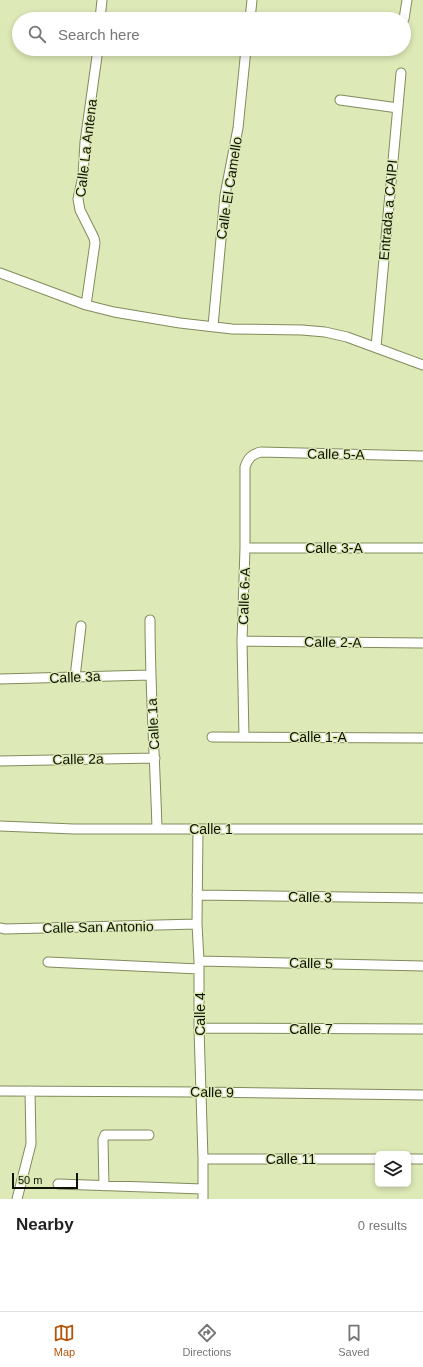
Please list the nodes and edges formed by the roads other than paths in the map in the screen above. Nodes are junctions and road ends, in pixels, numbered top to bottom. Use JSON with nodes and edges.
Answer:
{"nodes":[{"id":1,"x":102,"y":0,"type":"edge"},
{"id":2,"x":252,"y":0,"type":"edge"},
{"id":3,"x":407,"y":0,"type":"edge"},
{"id":4,"x":101,"y":12,"type":"edge"},
{"id":5,"x":251,"y":12,"type":"edge"},
{"id":6,"x":405,"y":12,"type":"edge"},
{"id":7,"x":98,"y":56,"type":"edge"},
{"id":8,"x":245,"y":56,"type":"edge"},
{"id":9,"x":401,"y":73,"type":"dead end"},
{"id":10,"x":340,"y":100,"type":"dead end"},
{"id":11,"x":398,"y":108,"type":"junction"},
{"id":12,"x":0,"y":273,"type":"edge"},
{"id":13,"x":86,"y":305,"type":"junction"},
{"id":14,"x":213,"y":326,"type":"junction"},
{"id":15,"x":376,"y":347,"type":"junction"},
{"id":16,"x":423,"y":365,"type":"edge"},
{"id":17,"x":251,"y":456,"type":"joint"},
{"id":18,"x":423,"y":456,"type":"edge"},
{"id":19,"x":245,"y":548,"type":"junction"},
{"id":20,"x":423,"y":548,"type":"edge"},
{"id":21,"x":150,"y":620,"type":"dead end"},
{"id":22,"x":81,"y":626,"type":"dead end"},
{"id":23,"x":242,"y":641,"type":"junction"},
{"id":24,"x":423,"y":643,"type":"edge"},
{"id":25,"x":150,"y":676,"type":"junction"},
{"id":26,"x":75,"y":678,"type":"junction"},
{"id":27,"x":0,"y":679,"type":"edge"},
{"id":28,"x":212,"y":737,"type":"dead end"},
{"id":29,"x":244,"y":737,"type":"junction"},
{"id":30,"x":423,"y":738,"type":"edge"},
{"id":31,"x":155,"y":758,"type":"junction"},
{"id":32,"x":0,"y":760,"type":"edge"},
{"id":33,"x":0,"y":826,"type":"edge"},
{"id":34,"x":198,"y":828,"type":"junction"},
{"id":35,"x":157,"y":829,"type":"junction"},
{"id":36,"x":423,"y":829,"type":"edge"},
{"id":37,"x":197,"y":895,"type":"junction"},
{"id":38,"x":423,"y":898,"type":"edge"},
{"id":39,"x":197,"y":924,"type":"junction"},
{"id":40,"x":0,"y":928,"type":"edge"},
{"id":41,"x":48,"y":962,"type":"dead end"},
{"id":42,"x":199,"y":965,"type":"junction"},
{"id":43,"x":423,"y":966,"type":"edge"},
{"id":44,"x":199,"y":1028,"type":"junction"},
{"id":45,"x":423,"y":1029,"type":"edge"},
{"id":46,"x":30,"y":1091,"type":"junction"},
{"id":47,"x":0,"y":1092,"type":"edge"},
{"id":48,"x":201,"y":1092,"type":"junction"},
{"id":49,"x":423,"y":1096,"type":"edge"},
{"id":50,"x":149,"y":1135,"type":"dead end"},
{"id":51,"x":203,"y":1159,"type":"junction"},
{"id":52,"x":375,"y":1159,"type":"edge"},
{"id":53,"x":411,"y":1160,"type":"edge"},
{"id":54,"x":423,"y":1160,"type":"edge"},
{"id":55,"x":58,"y":1184,"type":"dead end"},
{"id":56,"x":104,"y":1186,"type":"junction"},
{"id":57,"x":203,"y":1189,"type":"junction"},
{"id":58,"x":17,"y":1199,"type":"edge"},
{"id":59,"x":203,"y":1199,"type":"edge"}],
"edges":[{"from":1,"to":4,"type":"street"},
{"from":2,"to":5,"type":"street"},
{"from":3,"to":6,"type":"street"},
{"from":7,"to":13,"type":"street","name":"Calle La Antena"},
{"from":8,"to":14,"type":"street","name":"Calle El Camello"},
{"from":9,"to":11,"type":"street","name":"Entrada a CAIPI"},
{"from":10,"to":11,"type":"street"},
{"from":11,"to":15,"type":"street","name":"Entrada a CAIPI"},
{"from":12,"to":13,"type":"street"},
{"from":13,"to":14,"type":"street"},
{"from":14,"to":15,"type":"street"},
{"from":15,"to":16,"type":"street"},
{"from":17,"to":18,"type":"street","name":"Calle 5-A"},
{"from":17,"to":19,"type":"street","name":"Calle 6-A"},
{"from":19,"to":20,"type":"street","name":"Calle 3-A"},
{"from":19,"to":23,"type":"street","name":"Calle 6-A"},
{"from":21,"to":25,"type":"street","name":"Calle 1a"},
{"from":22,"to":26,"type":"street"},
{"from":23,"to":24,"type":"street","name":"Calle 2-A"},
{"from":23,"to":29,"type":"street","name":"Calle 6-A"},
{"from":25,"to":26,"type":"street","name":"Calle 3a"},
{"from":25,"to":31,"type":"street","name":"Calle 1a"},
{"from":26,"to":27,"type":"street","name":"Calle 3a"},
{"from":28,"to":29,"type":"street","name":"Calle 1-A"},
{"from":29,"to":30,"type":"street","name":"Calle 1-A"},
{"from":31,"to":32,"type":"street","name":"Calle 2a"},
{"from":31,"to":35,"type":"street","name":"Calle 1a"},
{"from":33,"to":35,"type":"street","name":"Calle 1"},
{"from":34,"to":35,"type":"street","name":"Calle 1"},
{"from":34,"to":36,"type":"street","name":"Calle 1"},
{"from":34,"to":37,"type":"street","name":"Calle 4"},
{"from":37,"to":38,"type":"street","name":"Calle 3"},
{"from":37,"to":39,"type":"street","name":"Calle 4"},
{"from":39,"to":40,"type":"street","name":"Calle San Antonio"},
{"from":39,"to":42,"type":"street","name":"Calle 4"},
{"from":41,"to":42,"type":"street","name":"Calle 5"},
{"from":42,"to":43,"type":"street","name":"Calle 5"},
{"from":42,"to":44,"type":"street","name":"Calle 4"},
{"from":44,"to":45,"type":"street","name":"Calle 7"},
{"from":44,"to":48,"type":"street","name":"Calle 4"},
{"from":46,"to":47,"type":"street","name":"Calle 9"},
{"from":46,"to":48,"type":"street","name":"Calle 9"},
{"from":46,"to":58,"type":"street"},
{"from":48,"to":49,"type":"street","name":"Calle 9"},
{"from":48,"to":51,"type":"street","name":"Calle 4"},
{"from":50,"to":56,"type":"street"},
{"from":51,"to":52,"type":"street","name":"Calle 11"},
{"from":51,"to":57,"type":"street","name":"Calle 4"},
{"from":53,"to":54,"type":"street"},
{"from":55,"to":56,"type":"street"},
{"from":56,"to":57,"type":"street"},
{"from":57,"to":59,"type":"street","name":"Calle 4"}]}
